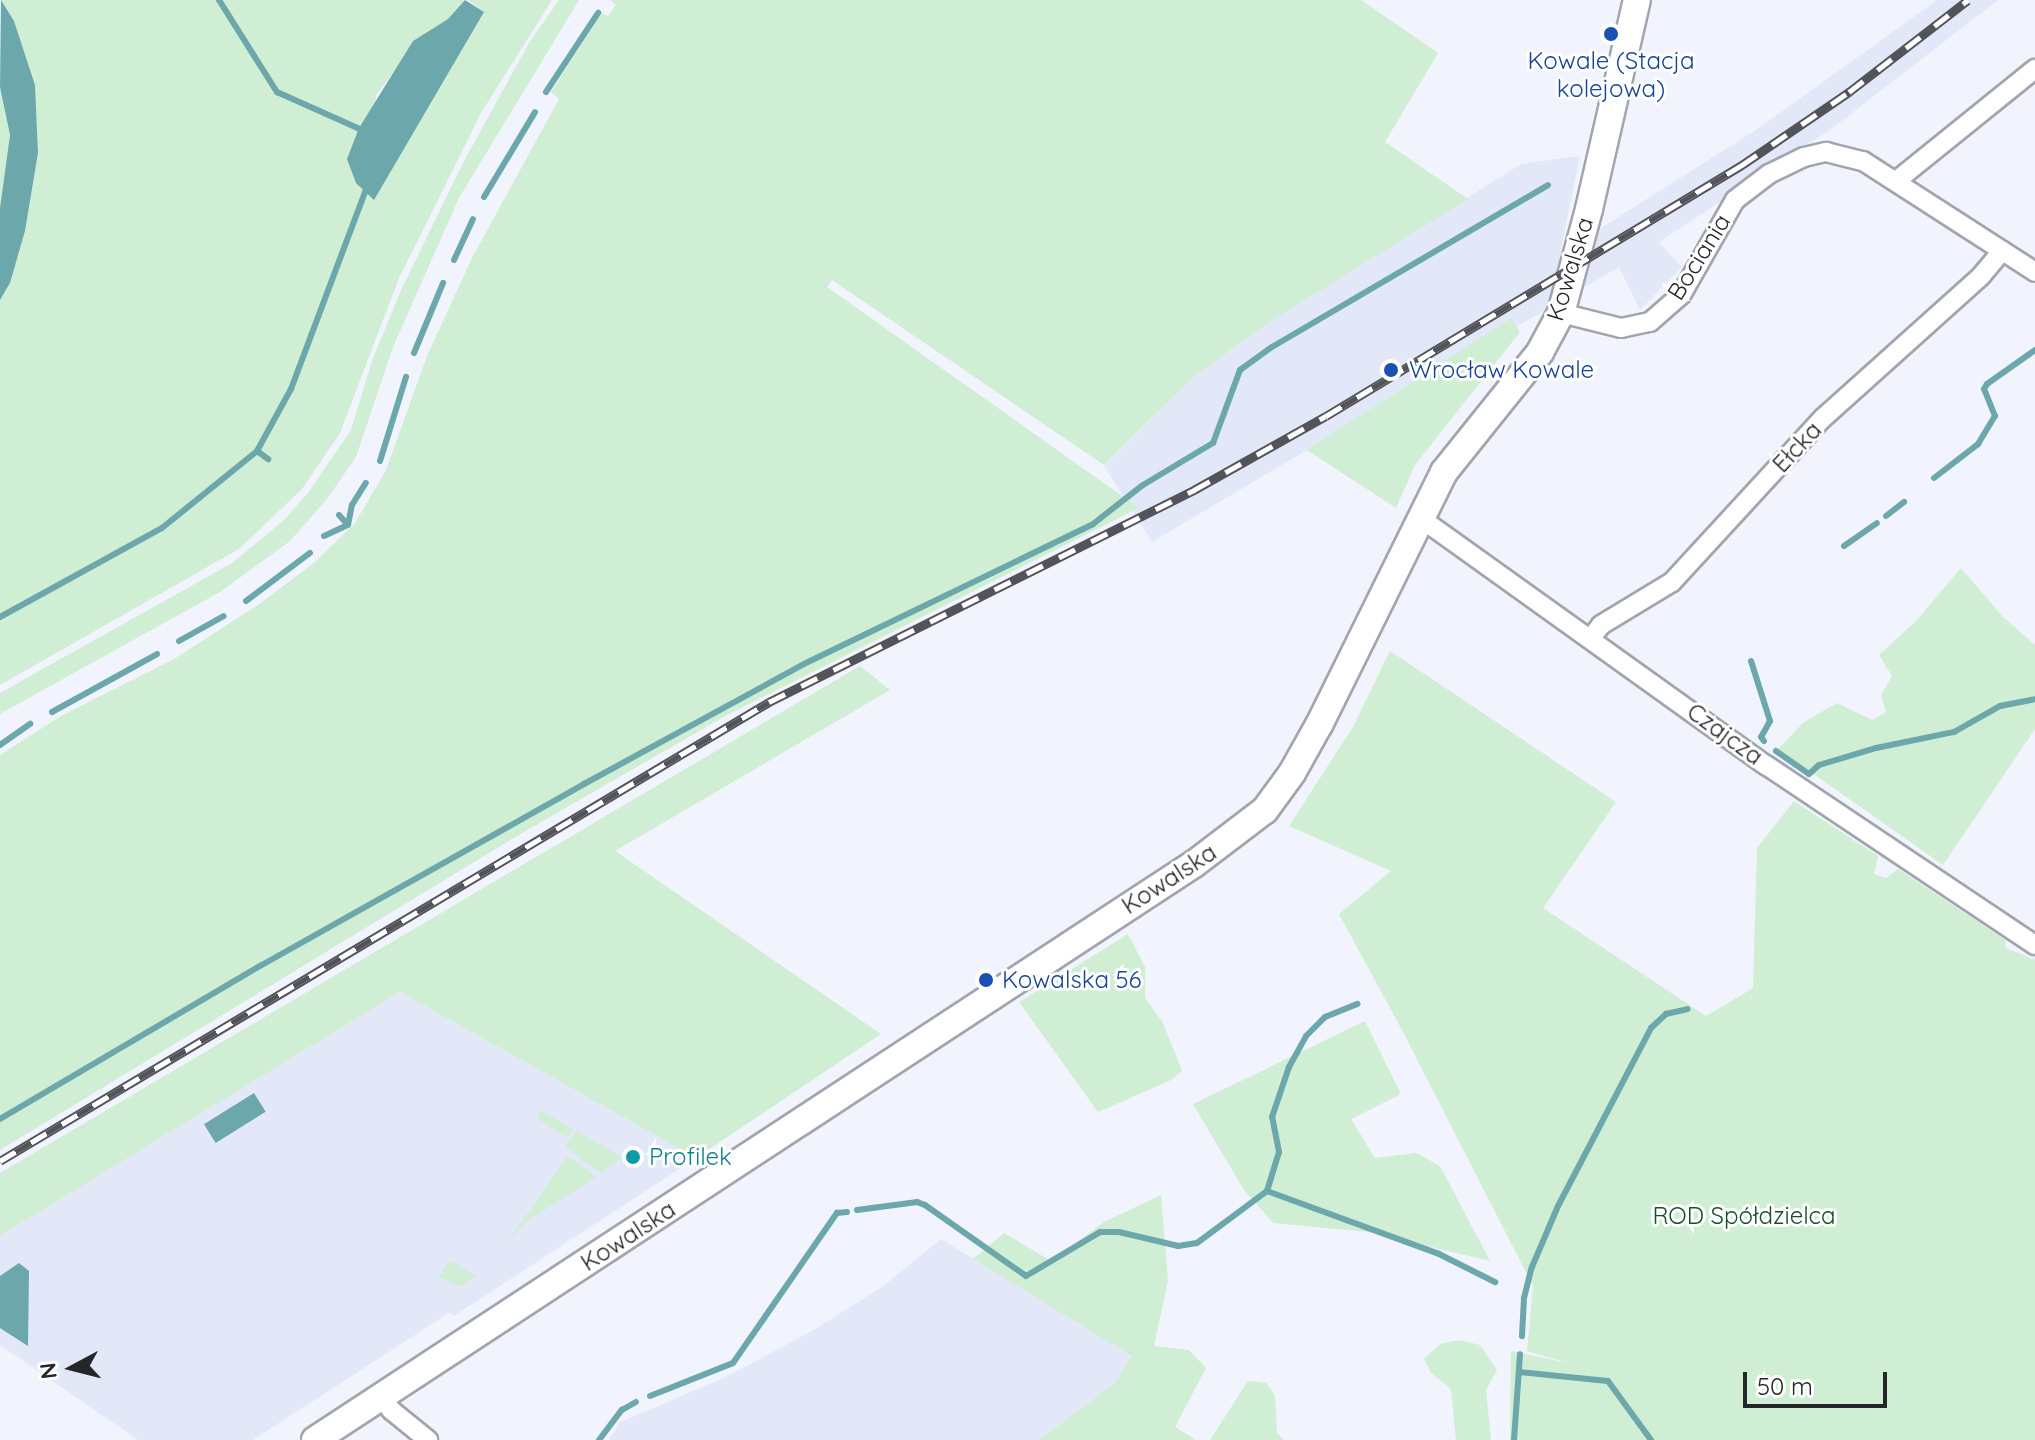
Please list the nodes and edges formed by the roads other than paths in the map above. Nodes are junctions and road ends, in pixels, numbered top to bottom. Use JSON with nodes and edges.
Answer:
{"nodes":[{"id":1,"x":1637,"y":0,"type":"edge"},
{"id":2,"x":2035,"y":69,"type":"edge"},
{"id":3,"x":1896,"y":181,"type":"junction"},
{"id":4,"x":2002,"y":251,"type":"junction"},
{"id":5,"x":2035,"y":272,"type":"edge"},
{"id":6,"x":1561,"y":313,"type":"junction"},
{"id":7,"x":1419,"y":517,"type":"junction"},
{"id":8,"x":1591,"y":638,"type":"junction"},
{"id":9,"x":2035,"y":945,"type":"edge"},
{"id":10,"x":382,"y":1397,"type":"junction"},
{"id":11,"x":315,"y":1440,"type":"edge"},
{"id":12,"x":428,"y":1440,"type":"edge"}],
"edges":[{"from":1,"to":6,"type":"street","name":"Kowalska"},
{"from":2,"to":3,"type":"street"},
{"from":3,"to":4,"type":"street","name":"Bociania"},
{"from":3,"to":6,"type":"street","name":"Bociania"},
{"from":4,"to":5,"type":"street","name":"Bociania"},
{"from":4,"to":8,"type":"street","name":"Ełcka"},
{"from":6,"to":7,"type":"street","name":"Kowalska"},
{"from":7,"to":8,"type":"street","name":"Czajcza"},
{"from":7,"to":10,"type":"street","name":"Kowalska"},
{"from":8,"to":9,"type":"street","name":"Czajcza"},
{"from":10,"to":11,"type":"street","name":"Kowalska"},
{"from":10,"to":12,"type":"street"}]}
